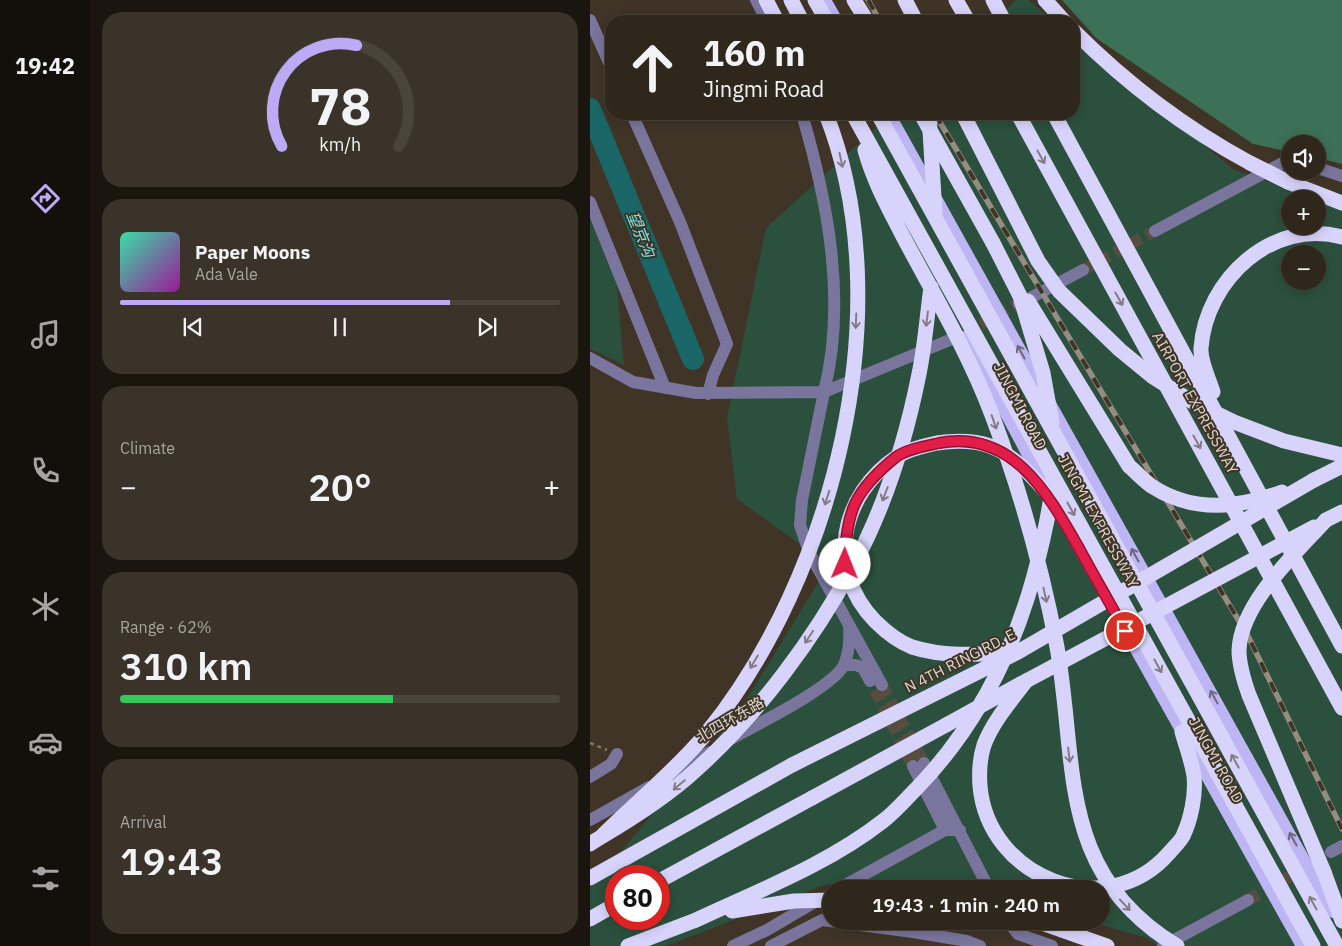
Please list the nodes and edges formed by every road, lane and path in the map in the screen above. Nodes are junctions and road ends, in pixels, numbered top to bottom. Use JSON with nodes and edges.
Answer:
{"nodes":[{"id":1,"x":756,"y":0,"type":"edge"},
{"id":2,"x":766,"y":0,"type":"edge"},
{"id":3,"x":785,"y":0,"type":"edge"},
{"id":4,"x":791,"y":0,"type":"edge"},
{"id":5,"x":815,"y":0,"type":"edge"},
{"id":6,"x":825,"y":0,"type":"edge"},
{"id":7,"x":854,"y":0,"type":"edge"},
{"id":8,"x":900,"y":0,"type":"edge"},
{"id":9,"x":905,"y":0,"type":"edge"},
{"id":10,"x":956,"y":0,"type":"edge"},
{"id":11,"x":993,"y":0,"type":"edge"},
{"id":12,"x":1045,"y":0,"type":"edge"},
{"id":13,"x":764,"y":15,"type":"edge"},
{"id":14,"x":774,"y":15,"type":"edge"},
{"id":15,"x":793,"y":15,"type":"edge"},
{"id":16,"x":799,"y":15,"type":"edge"},
{"id":17,"x":823,"y":15,"type":"edge"},
{"id":18,"x":834,"y":15,"type":"edge"},
{"id":19,"x":863,"y":15,"type":"edge"},
{"id":20,"x":904,"y":15,"type":"edge"},
{"id":21,"x":913,"y":15,"type":"edge"},
{"id":22,"x":965,"y":15,"type":"edge"},
{"id":23,"x":1001,"y":15,"type":"edge"},
{"id":24,"x":1059,"y":15,"type":"edge"},
{"id":25,"x":590,"y":20,"type":"edge"},
{"id":26,"x":1080,"y":37,"type":"edge"},
{"id":27,"x":605,"y":54,"type":"edge"},
{"id":28,"x":635,"y":120,"type":"edge"},
{"id":29,"x":803,"y":120,"type":"edge"},
{"id":30,"x":828,"y":120,"type":"edge"},
{"id":31,"x":849,"y":120,"type":"edge"},
{"id":32,"x":856,"y":120,"type":"edge"},
{"id":33,"x":857,"y":120,"type":"edge"},
{"id":34,"x":881,"y":120,"type":"edge"},
{"id":35,"x":892,"y":120,"type":"edge"},
{"id":36,"x":925,"y":120,"type":"edge"},
{"id":37,"x":929,"y":120,"type":"edge"},
{"id":38,"x":966,"y":120,"type":"edge"},
{"id":39,"x":1021,"y":120,"type":"edge"},
{"id":40,"x":1057,"y":120,"type":"edge"},
{"id":41,"x":1281,"y":164,"type":"edge"},
{"id":42,"x":1326,"y":171,"type":"edge"},
{"id":43,"x":1342,"y":176,"type":"edge"},
{"id":44,"x":590,"y":202,"type":"edge"},
{"id":45,"x":1342,"y":203,"type":"edge"},
{"id":46,"x":1155,"y":231,"type":"tunnel mouth"},
{"id":47,"x":1342,"y":237,"type":"edge"},
{"id":48,"x":993,"y":243,"type":"junction"},
{"id":49,"x":1083,"y":270,"type":"tunnel mouth"},
{"id":50,"x":1016,"y":305,"type":"tunnel mouth"},
{"id":51,"x":952,"y":339,"type":"tunnel mouth"},
{"id":52,"x":590,"y":358,"type":"edge"},
{"id":53,"x":665,"y":388,"type":"junction"},
{"id":54,"x":824,"y":392,"type":"junction"},
{"id":55,"x":708,"y":394,"type":"junction"},
{"id":56,"x":1220,"y":418,"type":"junction"},
{"id":57,"x":1342,"y":455,"type":"edge"},
{"id":58,"x":1342,"y":466,"type":"edge"},
{"id":59,"x":1314,"y":480,"type":"junction"},
{"id":60,"x":1050,"y":496,"type":"junction"},
{"id":61,"x":1342,"y":512,"type":"edge"},
{"id":62,"x":1326,"y":520,"type":"junction"},
{"id":63,"x":848,"y":622,"type":"junction"},
{"id":64,"x":1342,"y":646,"type":"edge"},
{"id":65,"x":1018,"y":652,"type":"junction"},
{"id":66,"x":844,"y":665,"type":"junction"},
{"id":67,"x":1026,"y":681,"type":"junction"},
{"id":68,"x":1342,"y":708,"type":"edge"},
{"id":69,"x":1182,"y":732,"type":"junction"},
{"id":70,"x":590,"y":743,"type":"edge"},
{"id":71,"x":617,"y":754,"type":"joint"},
{"id":72,"x":590,"y":778,"type":"edge"},
{"id":73,"x":590,"y":820,"type":"edge"},
{"id":74,"x":946,"y":830,"type":"junction"},
{"id":75,"x":960,"y":830,"type":"junction"},
{"id":76,"x":596,"y":840,"type":"edge"},
{"id":77,"x":670,"y":875,"type":"edge"},
{"id":78,"x":590,"y":878,"type":"edge"},
{"id":79,"x":854,"y":880,"type":"edge"},
{"id":80,"x":985,"y":880,"type":"edge"},
{"id":81,"x":822,"y":897,"type":"edge"},
{"id":82,"x":822,"y":900,"type":"edge"},
{"id":83,"x":1248,"y":900,"type":"tunnel mouth"},
{"id":84,"x":605,"y":910,"type":"edge"},
{"id":85,"x":590,"y":919,"type":"edge"},
{"id":86,"x":696,"y":920,"type":"junction"},
{"id":87,"x":1342,"y":921,"type":"edge"},
{"id":88,"x":1342,"y":927,"type":"edge"},
{"id":89,"x":1015,"y":930,"type":"edge"},
{"id":90,"x":1062,"y":930,"type":"edge"},
{"id":91,"x":628,"y":946,"type":"edge"},
{"id":92,"x":733,"y":946,"type":"edge"},
{"id":93,"x":770,"y":946,"type":"edge"},
{"id":94,"x":980,"y":946,"type":"edge"},
{"id":95,"x":1052,"y":946,"type":"edge"},
{"id":96,"x":1107,"y":946,"type":"edge"},
{"id":97,"x":1163,"y":946,"type":"edge"},
{"id":98,"x":1177,"y":946,"type":"edge"},
{"id":99,"x":1302,"y":946,"type":"edge"},
{"id":100,"x":1313,"y":946,"type":"edge"},
{"id":101,"x":1337,"y":946,"type":"edge"}],
"edges":[{"from":1,"to":13,"type":"street"},
{"from":2,"to":14,"type":"highway"},
{"from":3,"to":15,"type":"main road"},
{"from":4,"to":16,"type":"highway"},
{"from":5,"to":17,"type":"highway"},
{"from":6,"to":18,"type":"main road"},
{"from":7,"to":19,"type":"highway"},
{"from":8,"to":20,"type":"highway"},
{"from":9,"to":21,"type":"highway"},
{"from":10,"to":22,"type":"highway"},
{"from":11,"to":23,"type":"highway"},
{"from":12,"to":24,"type":"highway"},
{"from":25,"to":27,"type":"street"},
{"from":26,"to":45,"type":"highway","bridge":true},
{"from":28,"to":55,"type":"street"},
{"from":29,"to":54,"type":"street"},
{"from":30,"to":76,"type":"highway","one_way":true,"bridge":true},
{"from":31,"to":60,"type":"main road","name":"JINGMI ROAD"},
{"from":32,"to":98,"type":"highway","one_way":true,"bridge":true},
{"from":33,"to":100,"type":"highway","name":"JINGMI EXPRESSWAY","one_way":true,"bridge":true},
{"from":101,"to":34,"type":"highway","name":"JINGMI EXPRESSWAY","one_way":true,"bridge":true},
{"from":88,"to":35,"type":"main road","name":"JINGMI ROAD","one_way":true},
{"from":36,"to":48,"type":"highway"},
{"from":37,"to":76,"type":"highway","one_way":true,"bridge":true},
{"from":38,"to":57,"type":"highway","bridge":true},
{"from":39,"to":68,"type":"highway","name":"AIRPORT EXPRESSWAY","one_way":true},
{"from":40,"to":56,"type":"highway","name":"AIRPORT EXPRESSWAY"},
{"from":41,"to":46,"type":"street"},
{"from":42,"to":43,"type":"street"},
{"from":44,"to":53,"type":"street"},
{"from":47,"to":56,"type":"highway"},
{"from":48,"to":59,"type":"highway","bridge":true},
{"from":48,"to":86,"type":"highway","bridge":true},
{"from":49,"to":50,"type":"street"},
{"from":51,"to":54,"type":"street"},
{"from":52,"to":53,"type":"street"},
{"from":53,"to":55,"type":"street"},
{"from":54,"to":55,"type":"street"},
{"from":54,"to":63,"type":"street"},
{"from":56,"to":64,"type":"highway","name":"AIRPORT EXPRESSWAY"},
{"from":58,"to":59,"type":"highway","name":"N 4TH RING RD. E"},
{"from":59,"to":65,"type":"highway","name":"N 4TH RING RD. E","bridge":true},
{"from":60,"to":65,"type":"highway","bridge":true},
{"from":60,"to":69,"type":"main road","name":"JINGMI ROAD"},
{"from":61,"to":62,"type":"highway"},
{"from":62,"to":67,"type":"highway","bridge":true},
{"from":62,"to":87,"type":"highway","bridge":true},
{"from":63,"to":66,"type":"street","name":"北四环东路"},
{"from":63,"to":66,"type":"street"},
{"from":65,"to":78,"type":"highway","name":"N 4TH RING RD. E","bridge":true},
{"from":66,"to":73,"type":"street","name":"北四环东路"},
{"from":67,"to":69,"type":"highway"},
{"from":67,"to":77,"type":"highway","bridge":true},
{"from":69,"to":99,"type":"main road","name":"JINGMI ROAD"},
{"from":70,"to":71,"type":"path"},
{"from":71,"to":72,"type":"street"},
{"from":74,"to":75,"type":"street"},
{"from":74,"to":75,"type":"street"},
{"from":74,"to":79,"type":"street"},
{"from":75,"to":80,"type":"street"},
{"from":81,"to":92,"type":"street"},
{"from":82,"to":86,"type":"highway","bridge":true},
{"from":83,"to":97,"type":"street"},
{"from":84,"to":85,"type":"highway"},
{"from":86,"to":91,"type":"highway"},
{"from":89,"to":95,"type":"street"},
{"from":90,"to":96,"type":"highway"},
{"from":93,"to":94,"type":"street"}]}
